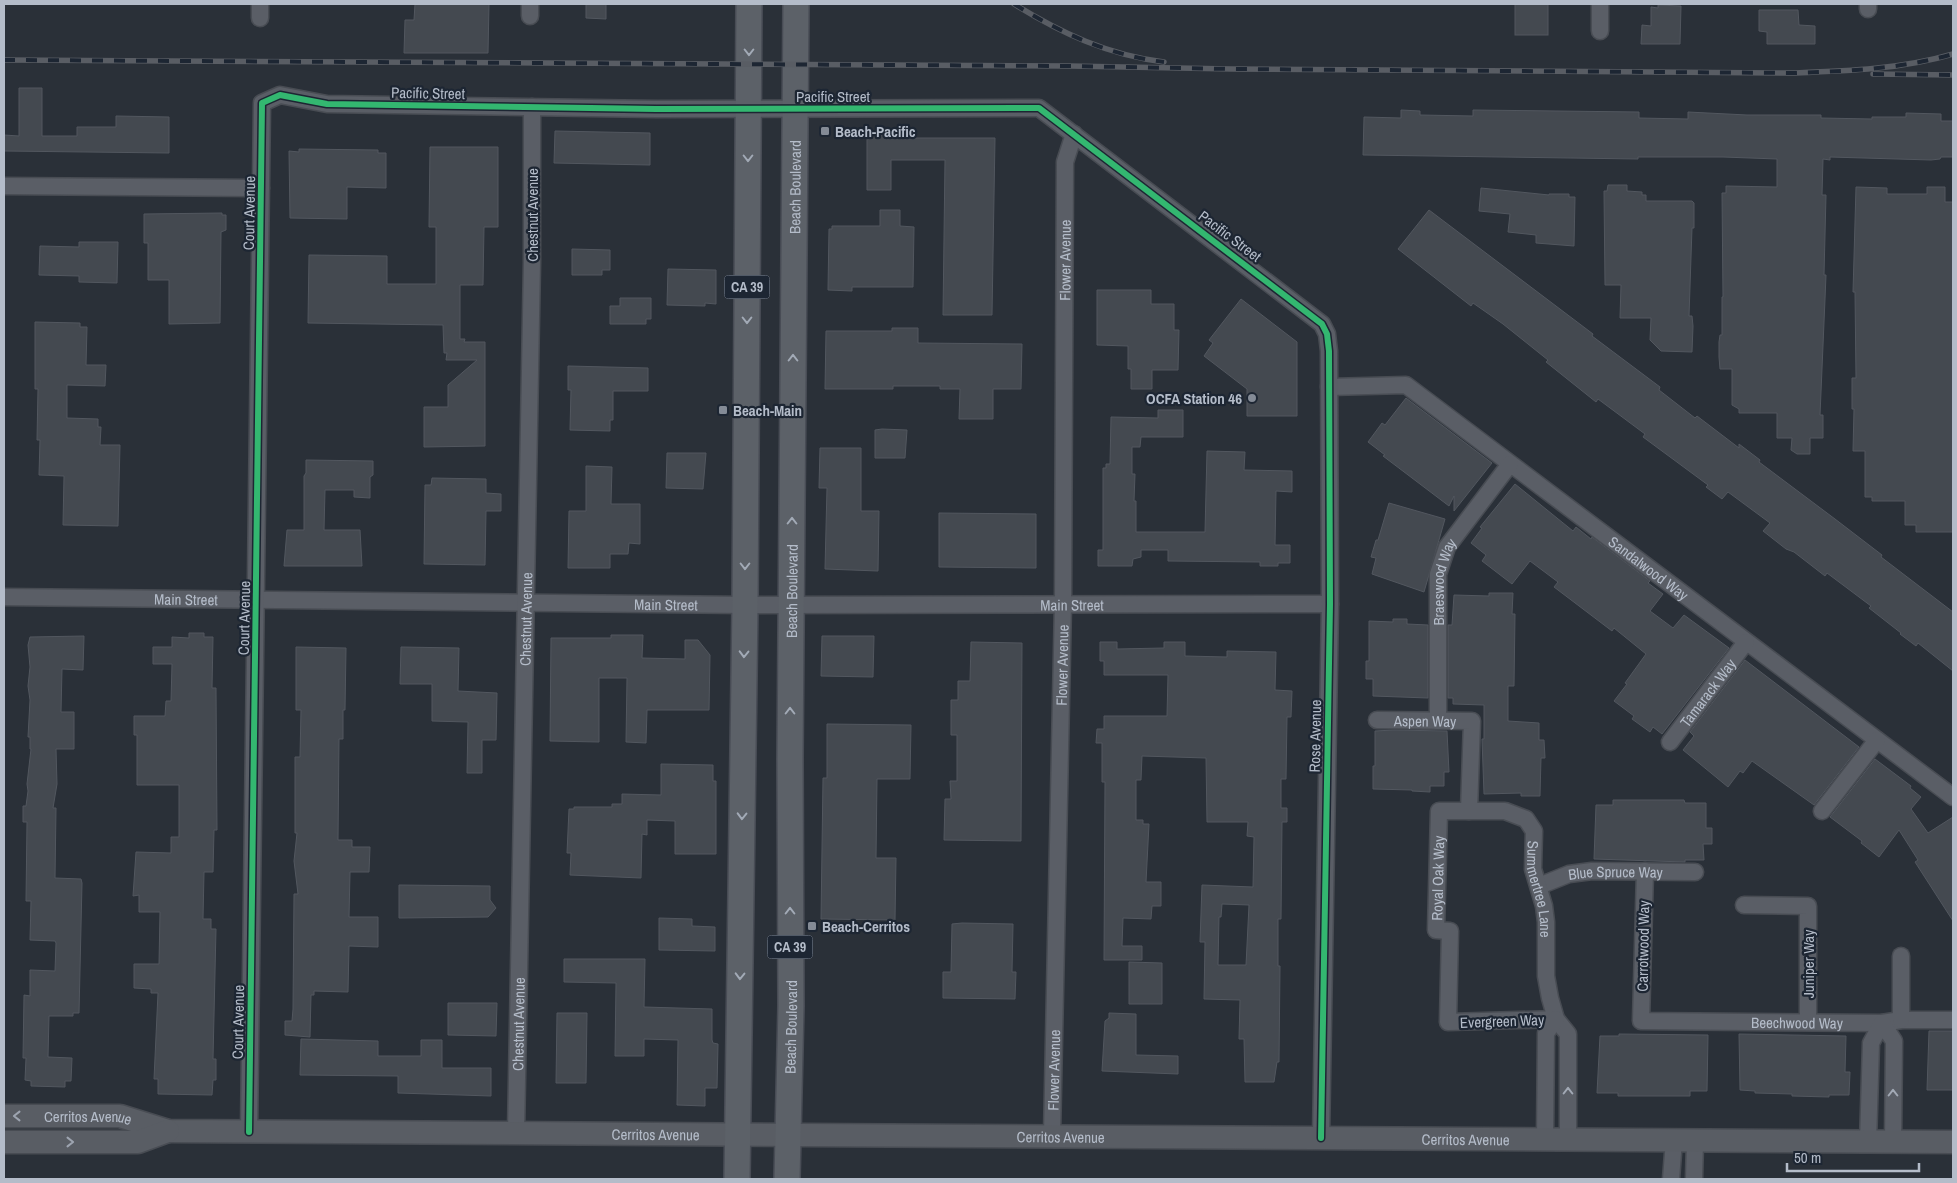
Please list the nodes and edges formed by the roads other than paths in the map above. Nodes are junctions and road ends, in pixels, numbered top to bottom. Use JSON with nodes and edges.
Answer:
{"nodes":[{"id":1,"x":749,"y":4,"type":"edge"},
{"id":2,"x":796,"y":4,"type":"edge"},
{"id":3,"x":1600,"y":4,"type":"edge"},
{"id":4,"x":1600,"y":31,"type":"dead end"},
{"id":5,"x":262,"y":103,"type":"joint"},
{"id":6,"x":532,"y":107,"type":"junction"},
{"id":7,"x":749,"y":109,"type":"junction"},
{"id":8,"x":794,"y":109,"type":"junction"},
{"id":9,"x":1074,"y":134,"type":"junction"},
{"id":10,"x":4,"y":186,"type":"edge"},
{"id":11,"x":261,"y":188,"type":"junction"},
{"id":12,"x":1327,"y":334,"type":"joint"},
{"id":13,"x":1329,"y":387,"type":"junction"},
{"id":14,"x":1510,"y":464,"type":"junction"},
{"id":15,"x":4,"y":597,"type":"edge"},
{"id":16,"x":257,"y":600,"type":"junction"},
{"id":17,"x":525,"y":602,"type":"junction"},
{"id":18,"x":1063,"y":604,"type":"junction"},
{"id":19,"x":1330,"y":604,"type":"junction"},
{"id":20,"x":745,"y":605,"type":"junction"},
{"id":21,"x":791,"y":605,"type":"junction"},
{"id":22,"x":1746,"y":642,"type":"junction"},
{"id":23,"x":1377,"y":720,"type":"dead end"},
{"id":24,"x":1438,"y":721,"type":"junction"},
{"id":25,"x":1877,"y":740,"type":"junction"},
{"id":26,"x":1670,"y":742,"type":"dead end"},
{"id":27,"x":1953,"y":798,"type":"edge"},
{"id":28,"x":1439,"y":811,"type":"joint"},
{"id":29,"x":1469,"y":811,"type":"junction"},
{"id":30,"x":1822,"y":811,"type":"dead end"},
{"id":31,"x":1645,"y":871,"type":"junction"},
{"id":32,"x":1695,"y":872,"type":"dead end"},
{"id":33,"x":1539,"y":886,"type":"junction"},
{"id":34,"x":1744,"y":905,"type":"dead end"},
{"id":35,"x":1902,"y":956,"type":"dead end"},
{"id":36,"x":1556,"y":1019,"type":"junction"},
{"id":37,"x":1901,"y":1020,"type":"junction"},
{"id":38,"x":1953,"y":1020,"type":"edge"},
{"id":39,"x":1641,"y":1021,"type":"joint"},
{"id":40,"x":1448,"y":1022,"type":"joint"},
{"id":41,"x":1808,"y":1022,"type":"junction"},
{"id":42,"x":1882,"y":1023,"type":"junction"},
{"id":43,"x":4,"y":1116,"type":"edge"},
{"id":44,"x":168,"y":1131,"type":"junction"},
{"id":45,"x":249,"y":1132,"type":"junction"},
{"id":46,"x":516,"y":1133,"type":"junction"},
{"id":47,"x":738,"y":1134,"type":"junction"},
{"id":48,"x":788,"y":1134,"type":"junction"},
{"id":49,"x":1052,"y":1136,"type":"junction"},
{"id":50,"x":1321,"y":1138,"type":"junction"},
{"id":51,"x":1545,"y":1139,"type":"junction"},
{"id":52,"x":1568,"y":1140,"type":"junction"},
{"id":53,"x":1684,"y":1140,"type":"junction"},
{"id":54,"x":4,"y":1142,"type":"edge"},
{"id":55,"x":1868,"y":1142,"type":"junction"},
{"id":56,"x":1893,"y":1142,"type":"junction"},
{"id":57,"x":1953,"y":1142,"type":"edge"},
{"id":58,"x":738,"y":1179,"type":"edge"},
{"id":59,"x":788,"y":1179,"type":"edge"},
{"id":60,"x":1671,"y":1179,"type":"edge"},
{"id":61,"x":1694,"y":1179,"type":"edge"}],
"edges":[{"from":1,"to":7,"type":"main road","number":"CA 39","one_way":true},
{"from":2,"to":8,"type":"main road","name":"Beach Boulevard","number":"CA 39"},
{"from":3,"to":4,"type":"street"},
{"from":5,"to":6,"type":"street","name":"Pacific Street"},
{"from":5,"to":11,"type":"street","name":"Court Avenue"},
{"from":6,"to":7,"type":"street","name":"Pacific Street"},
{"from":6,"to":17,"type":"street","name":"Chestnut Avenue"},
{"from":7,"to":8,"type":"street","name":"Pacific Street"},
{"from":7,"to":20,"type":"main road","number":"CA 39","one_way":true},
{"from":8,"to":9,"type":"street","name":"Pacific Street"},
{"from":21,"to":8,"type":"main road","name":"Beach Boulevard","number":"CA 39","one_way":true},
{"from":9,"to":12,"type":"street","name":"Pacific Street"},
{"from":9,"to":18,"type":"street","name":"Flower Avenue"},
{"from":10,"to":11,"type":"street"},
{"from":11,"to":16,"type":"street","name":"Court Avenue"},
{"from":12,"to":13,"type":"street","name":"Rose Avenue"},
{"from":13,"to":14,"type":"street","name":"Sandalwood Way"},
{"from":13,"to":19,"type":"street","name":"Rose Avenue"},
{"from":14,"to":22,"type":"street","name":"Sandalwood Way"},
{"from":14,"to":24,"type":"street","name":"Braeswood Way"},
{"from":15,"to":16,"type":"street","name":"Main Street"},
{"from":16,"to":17,"type":"street","name":"Main Street"},
{"from":16,"to":45,"type":"street","name":"Court Avenue"},
{"from":17,"to":20,"type":"street","name":"Main Street"},
{"from":17,"to":46,"type":"street","name":"Chestnut Avenue"},
{"from":18,"to":19,"type":"street","name":"Main Street"},
{"from":18,"to":21,"type":"street","name":"Main Street"},
{"from":18,"to":49,"type":"street","name":"Flower Avenue"},
{"from":19,"to":50,"type":"street","name":"Rose Avenue"},
{"from":20,"to":21,"type":"street","name":"Main Street"},
{"from":20,"to":47,"type":"main road","number":"CA 39","one_way":true},
{"from":48,"to":21,"type":"main road","name":"Beach Boulevard","number":"CA 39","one_way":true},
{"from":22,"to":25,"type":"street","name":"Sandalwood Way"},
{"from":22,"to":26,"type":"street","name":"Tamarack Way"},
{"from":23,"to":24,"type":"street","name":"Aspen Way"},
{"from":24,"to":29,"type":"street","name":"Aspen Way"},
{"from":25,"to":27,"type":"street","name":"Sandalwood Way"},
{"from":25,"to":30,"type":"street"},
{"from":28,"to":29,"type":"street","name":"Summertree Lane"},
{"from":28,"to":40,"type":"street","name":"Royal Oak Way"},
{"from":29,"to":33,"type":"street","name":"Summertree Lane"},
{"from":31,"to":32,"type":"street","name":"Blue Spruce Way"},
{"from":31,"to":33,"type":"street","name":"Blue Spruce Way"},
{"from":31,"to":39,"type":"street","name":"Carrotwood Way"},
{"from":33,"to":36,"type":"street","name":"Summertree Lane"},
{"from":34,"to":41,"type":"street","name":"Juniper Way"},
{"from":35,"to":37,"type":"street"},
{"from":36,"to":40,"type":"street","name":"Evergreen Way"},
{"from":36,"to":51,"type":"street"},
{"from":52,"to":36,"type":"street","name":"Summertree Lane","one_way":true},
{"from":37,"to":38,"type":"street","name":"Beechwood Way"},
{"from":37,"to":42,"type":"street","name":"Beechwood Way"},
{"from":39,"to":41,"type":"street","name":"Beechwood Way"},
{"from":41,"to":42,"type":"street","name":"Beechwood Way"},
{"from":42,"to":55,"type":"street"},
{"from":56,"to":42,"type":"street","one_way":true},
{"from":44,"to":43,"type":"main road","name":"Cerritos Avenue","one_way":true},
{"from":44,"to":45,"type":"main road","name":"Cerritos Avenue"},
{"from":54,"to":44,"type":"main road","name":"Cerritos Avenue","one_way":true},
{"from":45,"to":46,"type":"main road","name":"Cerritos Avenue"},
{"from":46,"to":47,"type":"main road","name":"Cerritos Avenue"},
{"from":47,"to":48,"type":"main road","name":"Cerritos Avenue"},
{"from":47,"to":58,"type":"main road","number":"CA 39"},
{"from":48,"to":49,"type":"main road","name":"Cerritos Avenue"},
{"from":48,"to":59,"type":"main road","name":"Beach Boulevard","number":"CA 39"},
{"from":49,"to":50,"type":"main road","name":"Cerritos Avenue"},
{"from":50,"to":51,"type":"main road","name":"Cerritos Avenue"},
{"from":51,"to":52,"type":"main road","name":"Cerritos Avenue"},
{"from":52,"to":53,"type":"main road","name":"Cerritos Avenue"},
{"from":53,"to":55,"type":"main road","name":"Cerritos Avenue"},
{"from":53,"to":60,"type":"street"},
{"from":53,"to":61,"type":"street"},
{"from":55,"to":56,"type":"main road","name":"Cerritos Avenue"},
{"from":56,"to":57,"type":"main road","name":"Cerritos Avenue"}]}
